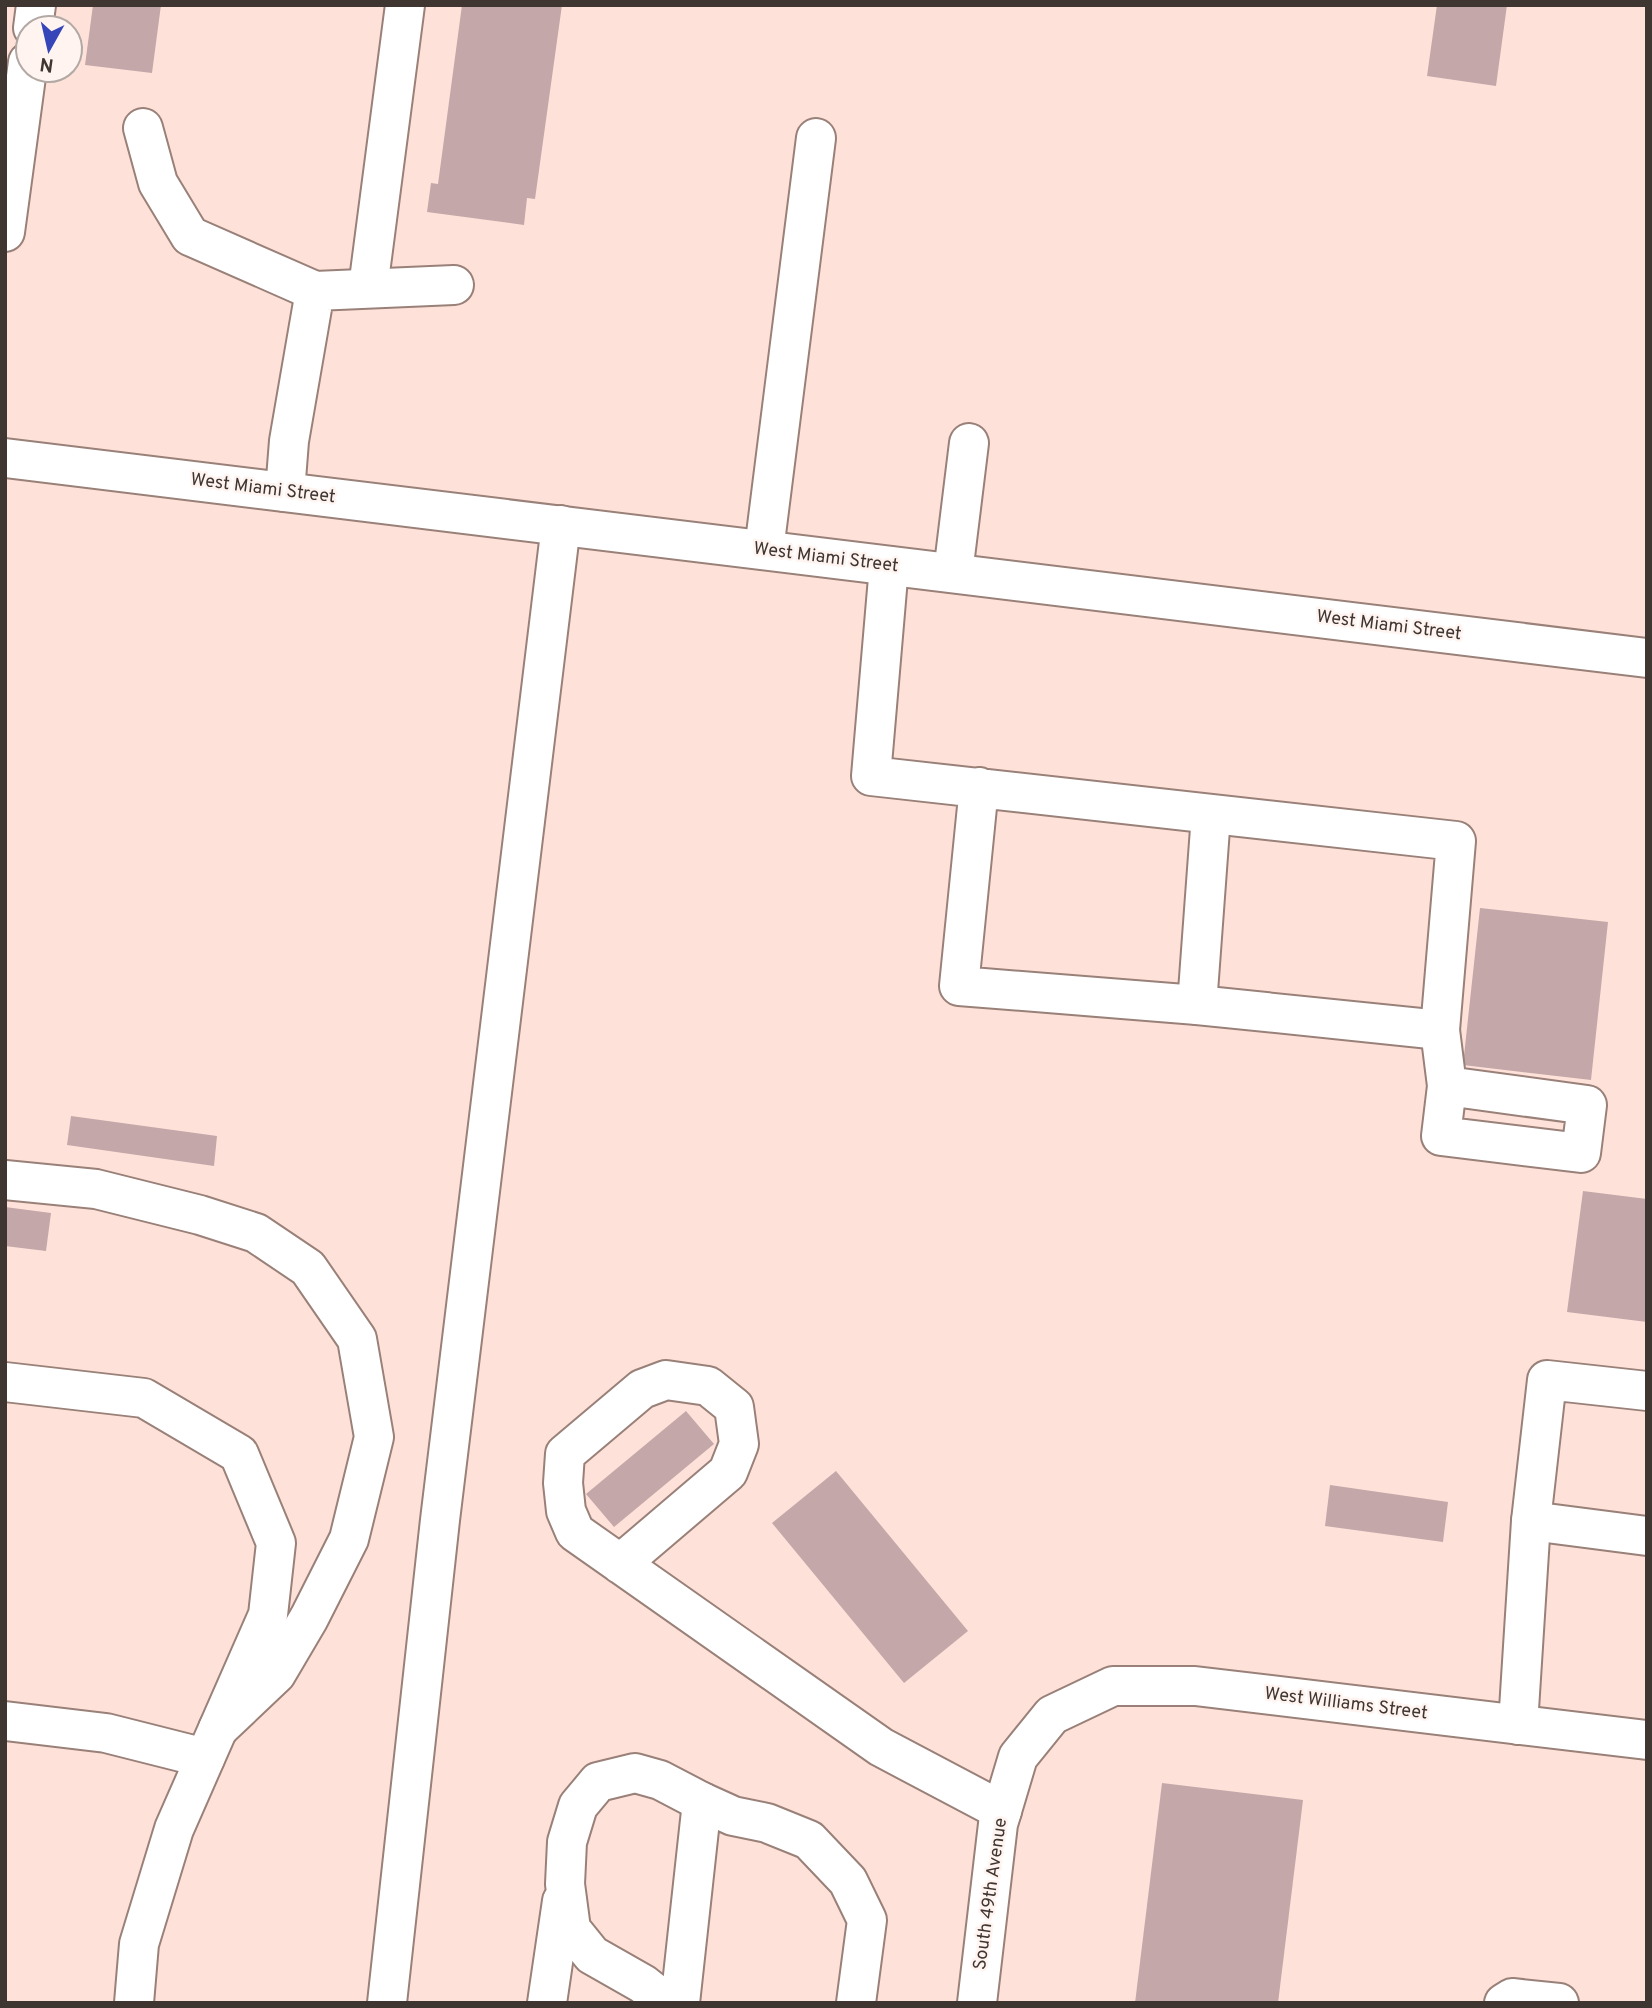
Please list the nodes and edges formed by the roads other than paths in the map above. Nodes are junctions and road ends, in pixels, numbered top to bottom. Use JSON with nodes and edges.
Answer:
{"nodes":[{"id":1,"x":405,"y":5,"type":"edge"},
{"id":2,"x":25,"y":84,"type":"edge"},
{"id":3,"x":142,"y":128,"type":"dead end"},
{"id":4,"x":816,"y":138,"type":"dead end"},
{"id":5,"x":5,"y":232,"type":"edge"},
{"id":6,"x":454,"y":285,"type":"dead end"},
{"id":7,"x":368,"y":289,"type":"junction"},
{"id":8,"x":315,"y":291,"type":"junction"},
{"id":9,"x":969,"y":443,"type":"dead end"},
{"id":10,"x":5,"y":458,"type":"edge"},
{"id":11,"x":285,"y":492,"type":"junction"},
{"id":12,"x":561,"y":526,"type":"junction"},
{"id":13,"x":764,"y":550,"type":"junction"},
{"id":14,"x":888,"y":566,"type":"junction"},
{"id":15,"x":953,"y":573,"type":"junction"},
{"id":16,"x":1647,"y":658,"type":"edge"},
{"id":17,"x":979,"y":787,"type":"junction"},
{"id":18,"x":1211,"y":815,"type":"junction"},
{"id":19,"x":1197,"y":1005,"type":"junction"},
{"id":20,"x":1440,"y":1030,"type":"junction"},
{"id":21,"x":1447,"y":1086,"type":"dead end"},
{"id":22,"x":5,"y":1180,"type":"edge"},
{"id":23,"x":5,"y":1381,"type":"edge"},
{"id":24,"x":1647,"y":1391,"type":"edge"},
{"id":25,"x":1531,"y":1521,"type":"junction"},
{"id":26,"x":1647,"y":1536,"type":"edge"},
{"id":27,"x":620,"y":1564,"type":"junction"},
{"id":28,"x":1052,"y":1715,"type":"joint"},
{"id":29,"x":5,"y":1721,"type":"edge"},
{"id":30,"x":1518,"y":1725,"type":"junction"},
{"id":31,"x":1647,"y":1740,"type":"edge"},
{"id":32,"x":211,"y":1744,"type":"junction"},
{"id":33,"x":702,"y":1802,"type":"junction"},
{"id":34,"x":1002,"y":1811,"type":"junction"},
{"id":35,"x":565,"y":1884,"type":"junction"},
{"id":36,"x":134,"y":2003,"type":"edge"},
{"id":37,"x":387,"y":2003,"type":"edge"},
{"id":38,"x":547,"y":2003,"type":"edge"},
{"id":39,"x":667,"y":2003,"type":"edge"},
{"id":40,"x":680,"y":2003,"type":"edge"},
{"id":41,"x":856,"y":2003,"type":"edge"},
{"id":42,"x":977,"y":2003,"type":"edge"},
{"id":43,"x":1504,"y":2003,"type":"edge"},
{"id":44,"x":1559,"y":2003,"type":"edge"}],
"edges":[{"from":1,"to":7,"type":"street"},
{"from":2,"to":5,"type":"street"},
{"from":3,"to":8,"type":"street"},
{"from":4,"to":13,"type":"street"},
{"from":6,"to":7,"type":"street"},
{"from":7,"to":8,"type":"street"},
{"from":8,"to":11,"type":"street"},
{"from":9,"to":15,"type":"street"},
{"from":10,"to":11,"type":"street","name":"West Miami Street"},
{"from":11,"to":12,"type":"street","name":"West Miami Street"},
{"from":12,"to":13,"type":"street","name":"West Miami Street"},
{"from":12,"to":37,"type":"street"},
{"from":13,"to":14,"type":"street","name":"West Miami Street"},
{"from":14,"to":15,"type":"street","name":"West Miami Street"},
{"from":14,"to":17,"type":"street"},
{"from":15,"to":16,"type":"street","name":"West Miami Street"},
{"from":17,"to":18,"type":"street"},
{"from":17,"to":19,"type":"street"},
{"from":18,"to":19,"type":"street"},
{"from":18,"to":20,"type":"street"},
{"from":19,"to":20,"type":"street"},
{"from":20,"to":21,"type":"street"},
{"from":22,"to":32,"type":"street"},
{"from":23,"to":32,"type":"street"},
{"from":24,"to":25,"type":"street"},
{"from":25,"to":26,"type":"street"},
{"from":25,"to":30,"type":"street"},
{"from":27,"to":27,"type":"street"},
{"from":27,"to":34,"type":"street"},
{"from":28,"to":30,"type":"street","name":"West Williams Street"},
{"from":28,"to":34,"type":"street","name":"South 49th Avenue"},
{"from":29,"to":32,"type":"street"},
{"from":30,"to":31,"type":"street","name":"West Williams Street"},
{"from":32,"to":36,"type":"street"},
{"from":33,"to":35,"type":"street"},
{"from":33,"to":40,"type":"street"},
{"from":33,"to":41,"type":"street"},
{"from":34,"to":42,"type":"street","name":"South 49th Avenue"},
{"from":35,"to":38,"type":"street"},
{"from":35,"to":39,"type":"street"},
{"from":43,"to":44,"type":"street"}]}
